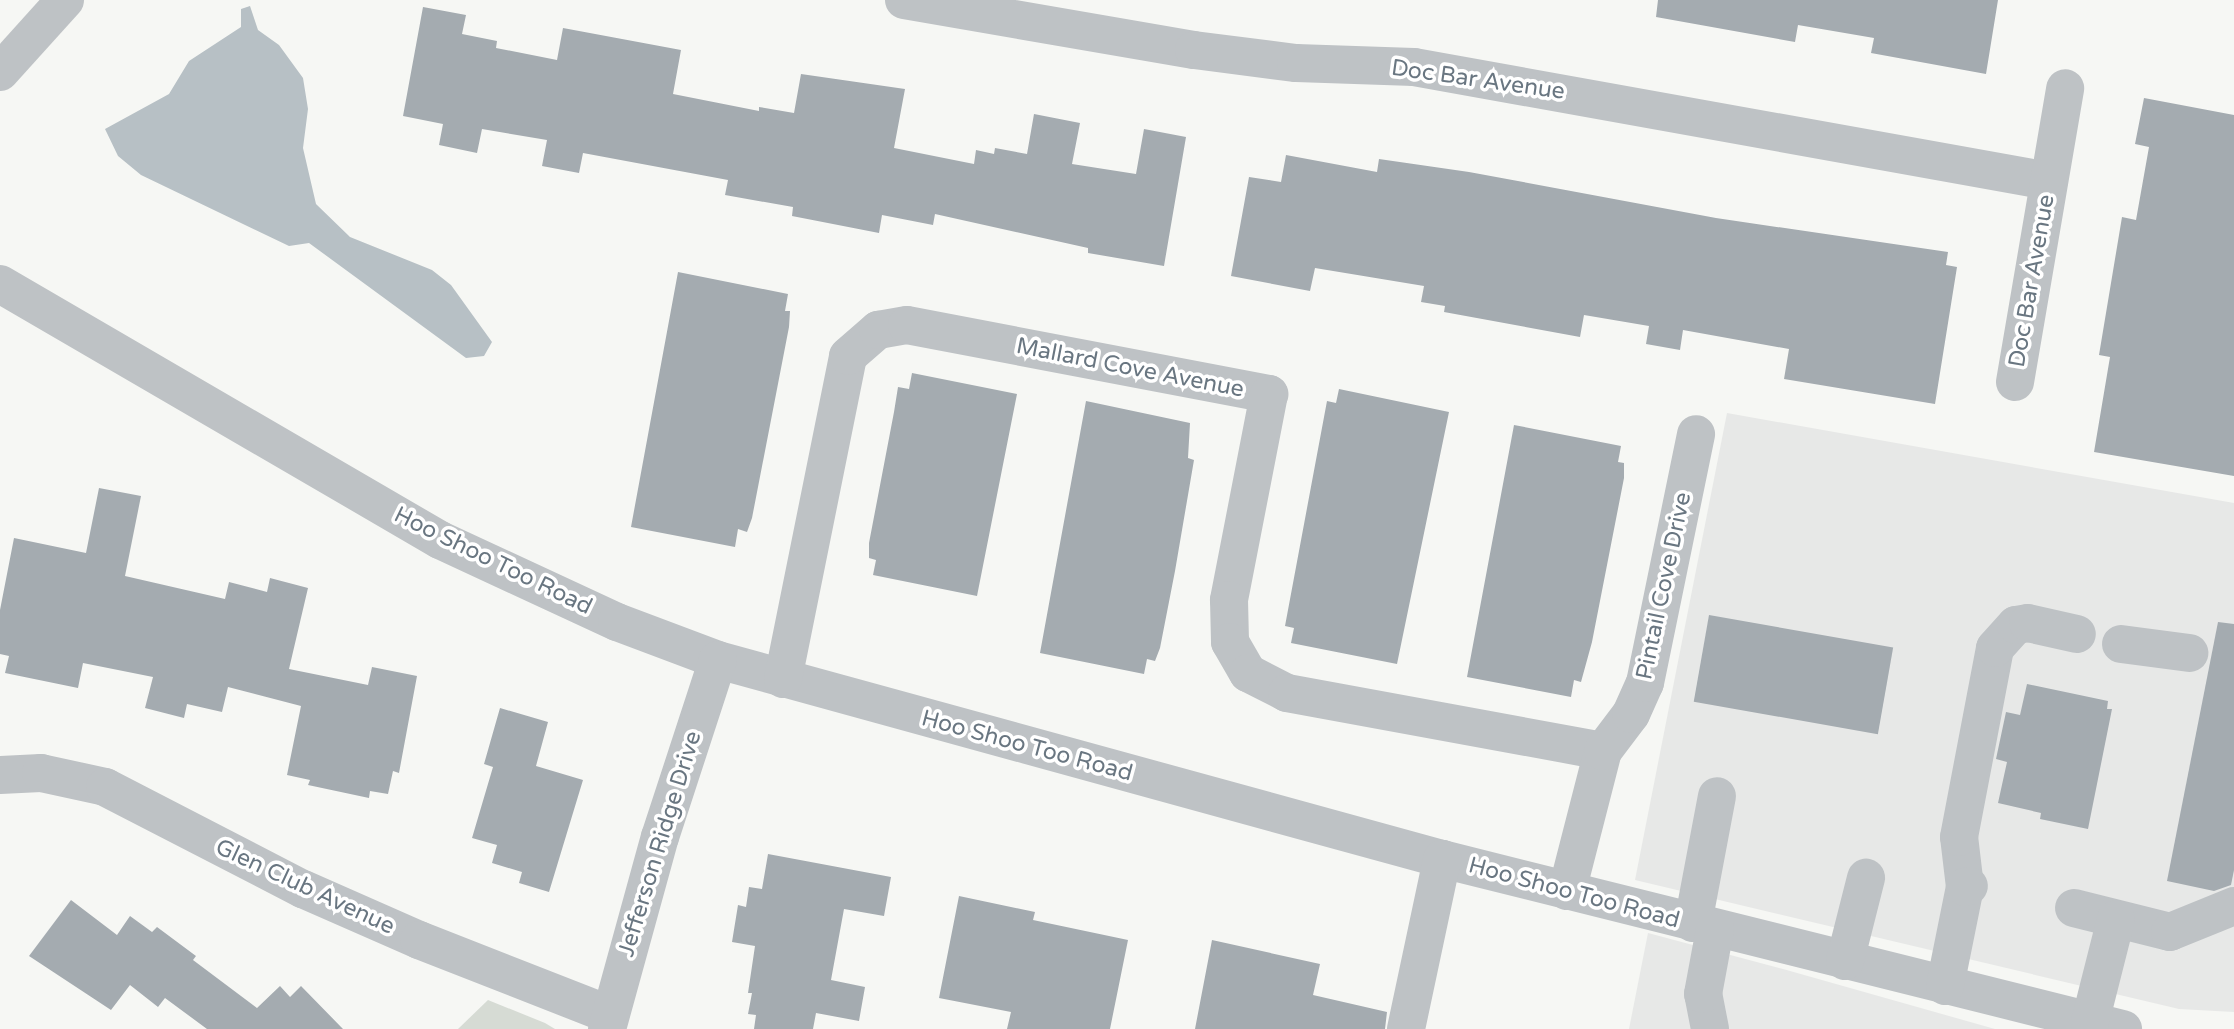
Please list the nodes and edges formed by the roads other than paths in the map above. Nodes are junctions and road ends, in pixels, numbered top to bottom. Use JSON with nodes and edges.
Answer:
{"nodes":[{"id":1,"x":65,"y":0,"type":"edge"},
{"id":2,"x":906,"y":0,"type":"edge"},
{"id":3,"x":0,"y":72,"type":"edge"},
{"id":4,"x":2065,"y":88,"type":"dead end"},
{"id":5,"x":2049,"y":181,"type":"junction"},
{"id":6,"x":0,"y":284,"type":"edge"},
{"id":7,"x":2015,"y":382,"type":"dead end"},
{"id":8,"x":1696,"y":434,"type":"dead end"},
{"id":9,"x":2077,"y":634,"type":"dead end"},
{"id":10,"x":2121,"y":644,"type":"dead end"},
{"id":11,"x":2189,"y":653,"type":"dead end"},
{"id":12,"x":718,"y":660,"type":"junction"},
{"id":13,"x":783,"y":680,"type":"junction"},
{"id":14,"x":1603,"y":751,"type":"junction"},
{"id":15,"x":0,"y":775,"type":"edge"},
{"id":16,"x":1717,"y":796,"type":"dead end"},
{"id":17,"x":1442,"y":859,"type":"junction"},
{"id":18,"x":1866,"y":878,"type":"dead end"},
{"id":19,"x":1567,"y":891,"type":"junction"},
{"id":20,"x":2234,"y":906,"type":"edge"},
{"id":21,"x":2074,"y":908,"type":"dead end"},
{"id":22,"x":2116,"y":919,"type":"junction"},
{"id":23,"x":1704,"y":926,"type":"junction"},
{"id":24,"x":1845,"y":961,"type":"junction"},
{"id":25,"x":1945,"y":986,"type":"junction"},
{"id":26,"x":609,"y":1022,"type":"edge"},
{"id":27,"x":2106,"y":1025,"type":"edge"},
{"id":28,"x":1406,"y":1029,"type":"edge"},
{"id":29,"x":1710,"y":1029,"type":"edge"}],
"edges":[{"from":1,"to":3,"type":"street"},
{"from":2,"to":5,"type":"street","name":"Doc Bar Avenue"},
{"from":4,"to":5,"type":"street","name":"Doc Bar Avenue"},
{"from":5,"to":7,"type":"street","name":"Doc Bar Avenue"},
{"from":6,"to":12,"type":"street","name":"Hoo Shoo Too Road"},
{"from":8,"to":14,"type":"street","name":"Pintail Cove Drive"},
{"from":9,"to":25,"type":"street"},
{"from":10,"to":11,"type":"street"},
{"from":12,"to":13,"type":"street","name":"Hoo Shoo Too Road"},
{"from":12,"to":26,"type":"street","name":"Jefferson Ridge Drive"},
{"from":13,"to":14,"type":"street","name":"Mallard Cove Avenue"},
{"from":13,"to":17,"type":"street","name":"Hoo Shoo Too Road"},
{"from":14,"to":19,"type":"street","name":"Pintail Cove Drive"},
{"from":15,"to":26,"type":"street","name":"Glen Club Avenue"},
{"from":16,"to":23,"type":"street"},
{"from":17,"to":19,"type":"street","name":"Hoo Shoo Too Road"},
{"from":17,"to":28,"type":"street"},
{"from":18,"to":24,"type":"street"},
{"from":19,"to":23,"type":"street","name":"Hoo Shoo Too Road"},
{"from":20,"to":22,"type":"street"},
{"from":21,"to":22,"type":"street"},
{"from":22,"to":27,"type":"street"},
{"from":23,"to":24,"type":"street","name":"Hoo Shoo Too Road"},
{"from":23,"to":29,"type":"street"},
{"from":24,"to":25,"type":"street","name":"Hoo Shoo Too Road"},
{"from":25,"to":27,"type":"street","name":"Hoo Shoo Too Road"}]}
